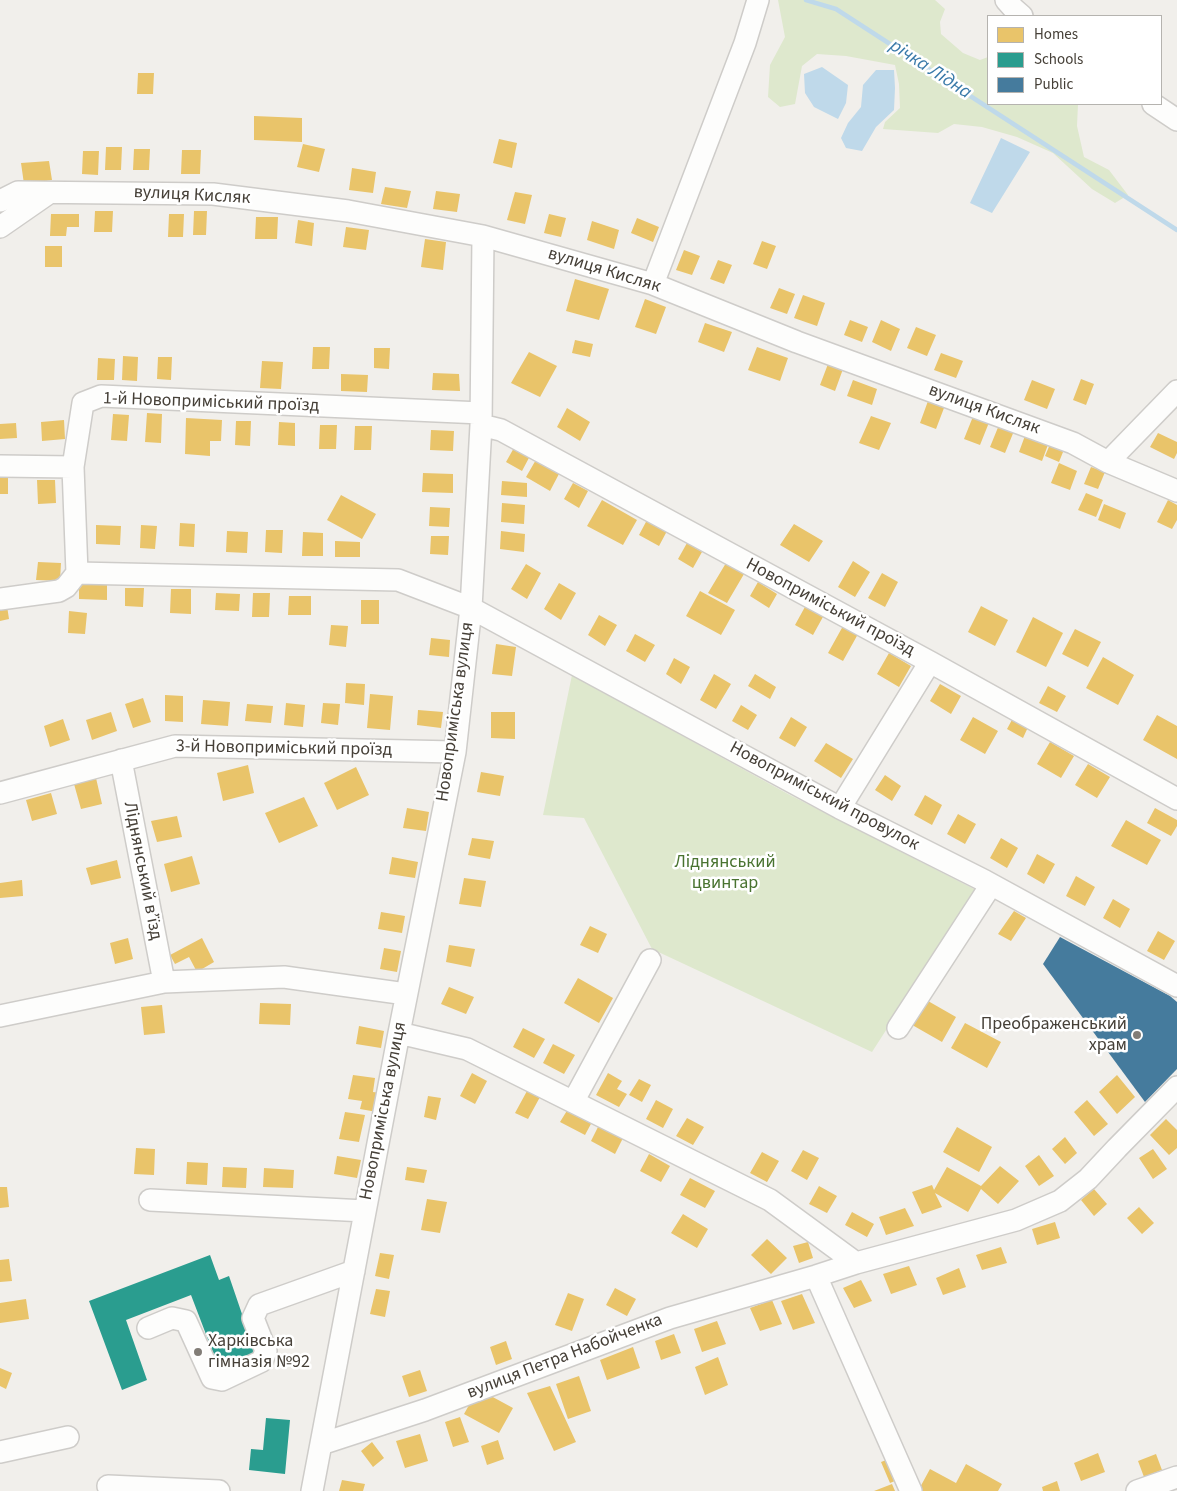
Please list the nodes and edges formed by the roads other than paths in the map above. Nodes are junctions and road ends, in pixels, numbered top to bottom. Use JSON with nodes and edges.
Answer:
{"nodes":[{"id":1,"x":758,"y":0,"type":"edge"},
{"id":2,"x":1006,"y":0,"type":"edge"},
{"id":3,"x":1021,"y":15,"type":"edge"},
{"id":4,"x":1154,"y":105,"type":"edge"},
{"id":5,"x":1177,"y":120,"type":"edge"},
{"id":6,"x":49,"y":193,"type":"junction"},
{"id":7,"x":0,"y":201,"type":"edge"},
{"id":8,"x":0,"y":227,"type":"edge"},
{"id":9,"x":483,"y":236,"type":"junction"},
{"id":10,"x":653,"y":284,"type":"junction"},
{"id":11,"x":1177,"y":391,"type":"edge"},
{"id":12,"x":481,"y":419,"type":"junction"},
{"id":13,"x":1108,"y":462,"type":"junction"},
{"id":14,"x":0,"y":466,"type":"edge"},
{"id":15,"x":73,"y":467,"type":"junction"},
{"id":16,"x":1177,"y":492,"type":"edge"},
{"id":17,"x":77,"y":574,"type":"junction"},
{"id":18,"x":0,"y":599,"type":"edge"},
{"id":19,"x":471,"y":608,"type":"junction"},
{"id":20,"x":930,"y":662,"type":"junction"},
{"id":21,"x":455,"y":752,"type":"junction"},
{"id":22,"x":121,"y":760,"type":"junction"},
{"id":23,"x":0,"y":793,"type":"edge"},
{"id":24,"x":1177,"y":799,"type":"edge"},
{"id":25,"x":840,"y":808,"type":"junction"},
{"id":26,"x":991,"y":885,"type":"junction"},
{"id":27,"x":650,"y":960,"type":"dead end"},
{"id":28,"x":164,"y":982,"type":"junction"},
{"id":29,"x":1177,"y":986,"type":"edge"},
{"id":30,"x":406,"y":994,"type":"junction"},
{"id":31,"x":0,"y":1016,"type":"edge"},
{"id":32,"x":898,"y":1028,"type":"dead end"},
{"id":33,"x":399,"y":1033,"type":"junction"},
{"id":34,"x":1177,"y":1087,"type":"edge"},
{"id":35,"x":572,"y":1102,"type":"junction"},
{"id":36,"x":150,"y":1200,"type":"dead end"},
{"id":37,"x":365,"y":1212,"type":"junction"},
{"id":38,"x":856,"y":1263,"type":"junction"},
{"id":39,"x":354,"y":1271,"type":"junction"},
{"id":40,"x":816,"y":1276,"type":"junction"},
{"id":41,"x":148,"y":1328,"type":"dead end"},
{"id":42,"x":68,"y":1436,"type":"dead end"},
{"id":43,"x":321,"y":1444,"type":"junction"},
{"id":44,"x":0,"y":1452,"type":"edge"},
{"id":45,"x":1177,"y":1477,"type":"edge"},
{"id":46,"x":108,"y":1486,"type":"dead end"},
{"id":47,"x":219,"y":1491,"type":"edge"},
{"id":48,"x":312,"y":1491,"type":"edge"},
{"id":49,"x":911,"y":1491,"type":"edge"},
{"id":50,"x":1138,"y":1491,"type":"edge"}],
"edges":[{"from":1,"to":10,"type":"street"},
{"from":2,"to":3,"type":"street"},
{"from":4,"to":5,"type":"street"},
{"from":6,"to":7,"type":"street","name":"вулиця Кисляк"},
{"from":6,"to":8,"type":"street"},
{"from":6,"to":9,"type":"street","name":"вулиця Кисляк"},
{"from":9,"to":10,"type":"street","name":"вулиця Кисляк"},
{"from":9,"to":12,"type":"street","name":"Новоприміська вулиця"},
{"from":10,"to":13,"type":"street","name":"вулиця Кисляк"},
{"from":11,"to":13,"type":"street"},
{"from":12,"to":15,"type":"street","name":"1-й Новоприміський проїзд"},
{"from":12,"to":19,"type":"street","name":"Новоприміська вулиця"},
{"from":12,"to":20,"type":"street","name":"Новоприміський проїзд"},
{"from":13,"to":16,"type":"street","name":"вулиця Кисляк"},
{"from":14,"to":15,"type":"street"},
{"from":15,"to":17,"type":"street","name":"1-й Новоприміський проїзд"},
{"from":17,"to":18,"type":"street"},
{"from":17,"to":19,"type":"street"},
{"from":19,"to":21,"type":"street","name":"Новоприміська вулиця"},
{"from":19,"to":25,"type":"street","name":"Новоприміський провулок"},
{"from":20,"to":24,"type":"street","name":"Новоприміський проїзд"},
{"from":20,"to":25,"type":"street"},
{"from":21,"to":22,"type":"street","name":"3-й Новоприміський проїзд"},
{"from":21,"to":30,"type":"street","name":"Новоприміська вулиця"},
{"from":22,"to":23,"type":"street","name":"3-й Новоприміський проїзд"},
{"from":22,"to":28,"type":"street","name":"Ліднянський в’їзд"},
{"from":25,"to":26,"type":"street","name":"Новоприміський провулок"},
{"from":26,"to":29,"type":"street","name":"Новоприміський провулок"},
{"from":26,"to":32,"type":"street"},
{"from":27,"to":35,"type":"street"},
{"from":28,"to":30,"type":"street"},
{"from":28,"to":31,"type":"street"},
{"from":30,"to":33,"type":"street","name":"Новоприміська вулиця"},
{"from":33,"to":35,"type":"street"},
{"from":33,"to":37,"type":"street","name":"Новоприміська вулиця"},
{"from":34,"to":38,"type":"street","name":"вулиця Петра Набойченка"},
{"from":35,"to":38,"type":"street"},
{"from":36,"to":37,"type":"street","name":"Новоприміська вулиця"},
{"from":37,"to":39,"type":"street","name":"Новоприміська вулиця"},
{"from":38,"to":40,"type":"street","name":"вулиця Петра Набойченка"},
{"from":39,"to":41,"type":"street"},
{"from":39,"to":43,"type":"street","name":"Новоприміська вулиця"},
{"from":40,"to":43,"type":"street","name":"вулиця Петра Набойченка"},
{"from":40,"to":49,"type":"street"},
{"from":42,"to":44,"type":"street"},
{"from":43,"to":48,"type":"street"},
{"from":45,"to":50,"type":"street"},
{"from":46,"to":47,"type":"street"}]}
